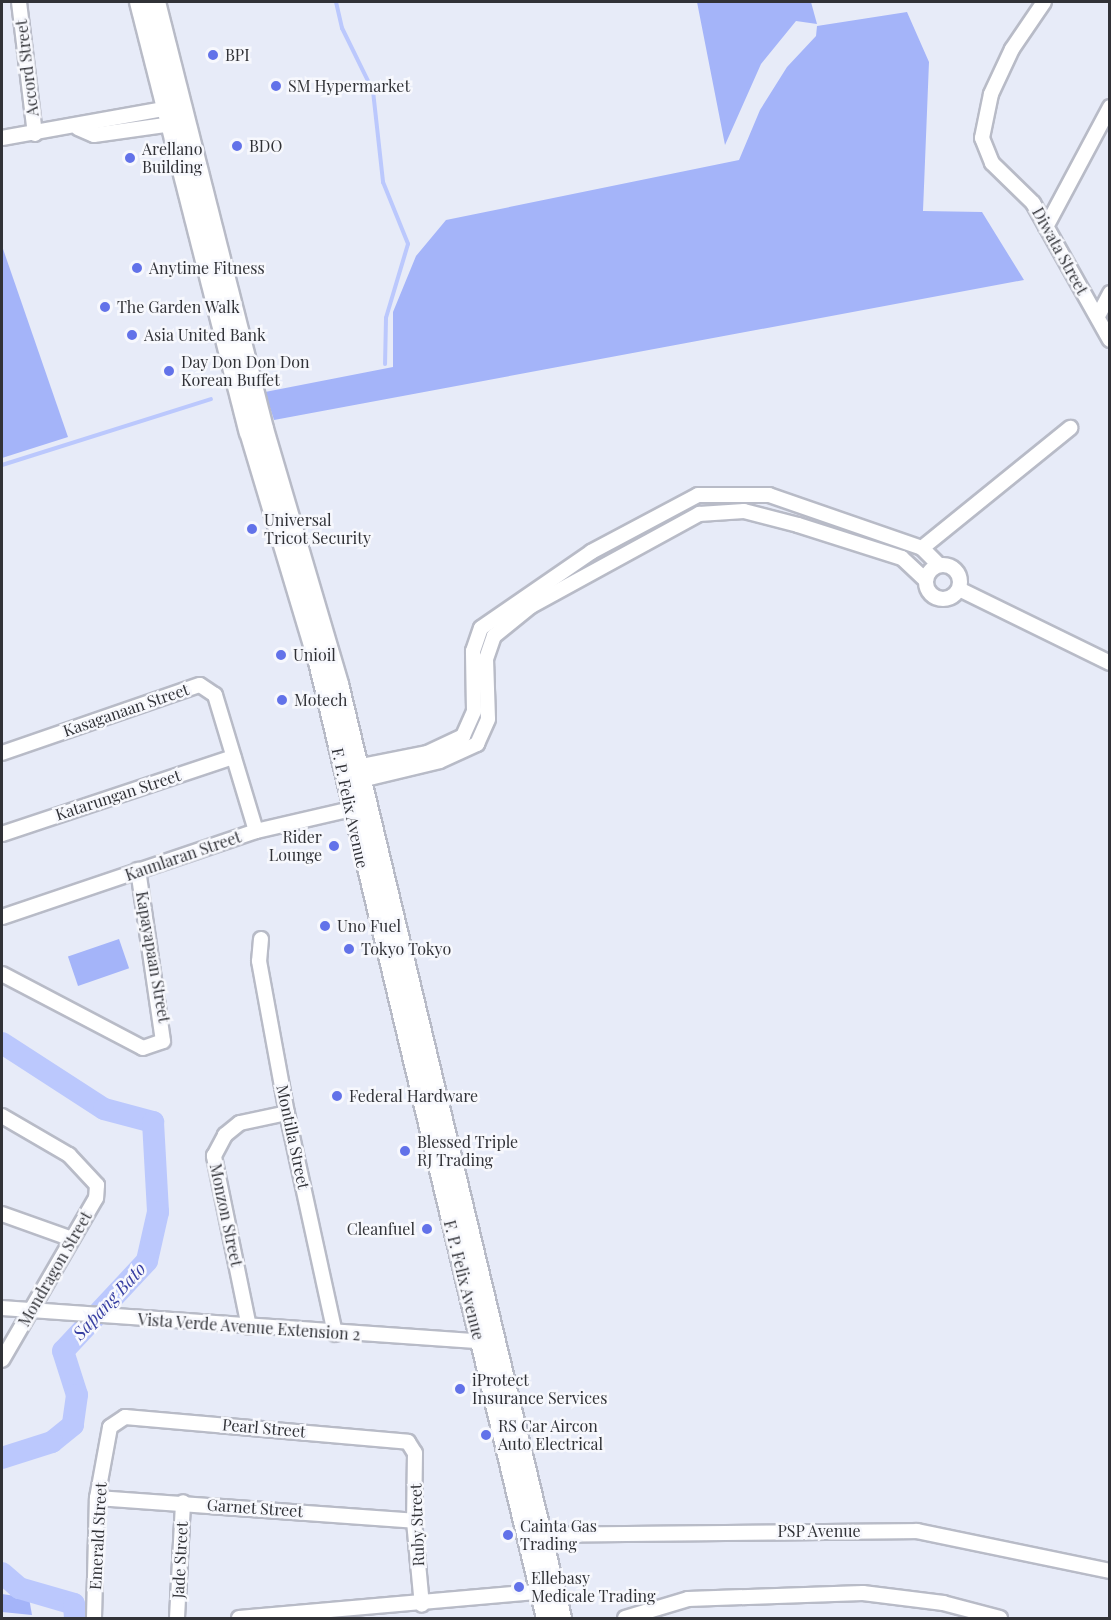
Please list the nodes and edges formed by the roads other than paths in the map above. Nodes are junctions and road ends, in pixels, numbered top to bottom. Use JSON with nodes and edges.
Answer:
{"nodes":[{"id":1,"x":19,"y":2,"type":"edge"},
{"id":2,"x":140,"y":2,"type":"edge"},
{"id":3,"x":156,"y":2,"type":"edge"},
{"id":4,"x":1044,"y":2,"type":"edge"},
{"id":5,"x":1110,"y":107,"type":"edge"},
{"id":6,"x":139,"y":113,"type":"junction"},
{"id":7,"x":177,"y":115,"type":"junction"},
{"id":8,"x":78,"y":128,"type":"junction"},
{"id":9,"x":142,"y":128,"type":"junction"},
{"id":10,"x":35,"y":134,"type":"junction"},
{"id":11,"x":2,"y":138,"type":"edge"},
{"id":12,"x":1046,"y":227,"type":"junction"},
{"id":13,"x":1110,"y":293,"type":"edge"},
{"id":14,"x":1098,"y":316,"type":"junction"},
{"id":15,"x":1110,"y":339,"type":"edge"},
{"id":16,"x":1070,"y":428,"type":"dead end"},
{"id":17,"x":743,"y":492,"type":"junction"},
{"id":18,"x":744,"y":511,"type":"junction"},
{"id":19,"x":922,"y":548,"type":"junction"},
{"id":20,"x":591,"y":552,"type":"junction"},
{"id":21,"x":939,"y":565,"type":"junction"},
{"id":22,"x":599,"y":569,"type":"junction"},
{"id":23,"x":926,"y":580,"type":"junction"},
{"id":24,"x":959,"y":589,"type":"junction"},
{"id":25,"x":1110,"y":663,"type":"edge"},
{"id":26,"x":2,"y":753,"type":"edge"},
{"id":27,"x":234,"y":757,"type":"junction"},
{"id":28,"x":351,"y":775,"type":"junction"},
{"id":29,"x":358,"y":808,"type":"junction"},
{"id":30,"x":256,"y":831,"type":"junction"},
{"id":31,"x":2,"y":834,"type":"edge"},
{"id":32,"x":138,"y":870,"type":"junction"},
{"id":33,"x":2,"y":917,"type":"edge"},
{"id":34,"x":261,"y":939,"type":"dead end"},
{"id":35,"x":2,"y":974,"type":"edge"},
{"id":36,"x":287,"y":1113,"type":"junction"},
{"id":37,"x":2,"y":1116,"type":"edge"},
{"id":38,"x":2,"y":1214,"type":"edge"},
{"id":39,"x":72,"y":1239,"type":"junction"},
{"id":40,"x":2,"y":1308,"type":"edge"},
{"id":41,"x":32,"y":1311,"type":"junction"},
{"id":42,"x":249,"y":1327,"type":"junction"},
{"id":43,"x":335,"y":1334,"type":"junction"},
{"id":44,"x":488,"y":1342,"type":"junction"},
{"id":45,"x":2,"y":1360,"type":"edge"},
{"id":46,"x":115,"y":1419,"type":"joint"},
{"id":47,"x":411,"y":1445,"type":"joint"},
{"id":48,"x":97,"y":1498,"type":"junction"},
{"id":49,"x":183,"y":1502,"type":"junction"},
{"id":50,"x":414,"y":1521,"type":"junction"},
{"id":51,"x":532,"y":1535,"type":"junction"},
{"id":52,"x":1110,"y":1571,"type":"edge"},
{"id":53,"x":547,"y":1591,"type":"junction"},
{"id":54,"x":422,"y":1605,"type":"junction"},
{"id":55,"x":94,"y":1618,"type":"edge"},
{"id":56,"x":177,"y":1618,"type":"edge"},
{"id":57,"x":238,"y":1618,"type":"edge"},
{"id":58,"x":546,"y":1618,"type":"edge"},
{"id":59,"x":562,"y":1618,"type":"edge"},
{"id":60,"x":625,"y":1618,"type":"edge"},
{"id":61,"x":1000,"y":1618,"type":"edge"}],
"edges":[{"from":1,"to":10,"type":"street","name":"Accord Street"},
{"from":2,"to":7,"type":"main road","name":"F. P. Felix Avenue"},
{"from":3,"to":7,"type":"main road","name":"F. P. Felix Avenue"},
{"from":4,"to":12,"type":"street","name":"Diwata Street"},
{"from":5,"to":12,"type":"street"},
{"from":6,"to":7,"type":"street"},
{"from":6,"to":8,"type":"street"},
{"from":6,"to":9,"type":"street"},
{"from":7,"to":9,"type":"street"},
{"from":7,"to":28,"type":"main road","name":"F. P. Felix Avenue"},
{"from":8,"to":9,"type":"street"},
{"from":8,"to":10,"type":"street"},
{"from":10,"to":11,"type":"street"},
{"from":12,"to":14,"type":"street","name":"Diwata Street"},
{"from":13,"to":14,"type":"street"},
{"from":14,"to":15,"type":"street","name":"Diwata Street"},
{"from":16,"to":19,"type":"street"},
{"from":17,"to":18,"type":"street"},
{"from":17,"to":19,"type":"street"},
{"from":17,"to":20,"type":"street"},
{"from":18,"to":22,"type":"street"},
{"from":18,"to":23,"type":"street"},
{"from":19,"to":21,"type":"street"},
{"from":20,"to":22,"type":"street"},
{"from":20,"to":28,"type":"street"},
{"from":21,"to":23,"type":"street"},
{"from":21,"to":24,"type":"street"},
{"from":22,"to":28,"type":"street"},
{"from":23,"to":24,"type":"street"},
{"from":24,"to":25,"type":"street"},
{"from":26,"to":27,"type":"street","name":"Kasaganaan Street"},
{"from":27,"to":30,"type":"street","name":"Kasaganaan Street"},
{"from":27,"to":31,"type":"street","name":"Katarungan Street"},
{"from":28,"to":29,"type":"main road","name":"F. P. Felix Avenue"},
{"from":29,"to":30,"type":"street","name":"Kaunlaran Street"},
{"from":29,"to":44,"type":"main road","name":"F. P. Felix Avenue"},
{"from":30,"to":32,"type":"street","name":"Kaunlaran Street"},
{"from":32,"to":33,"type":"street","name":"Kaunlaran Street"},
{"from":32,"to":35,"type":"street","name":"Kapayapaan Street"},
{"from":34,"to":36,"type":"street","name":"Montilla Street"},
{"from":36,"to":42,"type":"street","name":"Monzon Street"},
{"from":36,"to":43,"type":"street","name":"Montilla Street"},
{"from":37,"to":39,"type":"street","name":"Mondragon Street"},
{"from":38,"to":39,"type":"street"},
{"from":39,"to":41,"type":"street","name":"Mondragon Street"},
{"from":40,"to":41,"type":"street","name":"Vista Verde Avenue Extension 2"},
{"from":41,"to":42,"type":"street","name":"Vista Verde Avenue Extension 2"},
{"from":41,"to":45,"type":"street","name":"Mondragon Street"},
{"from":42,"to":43,"type":"street","name":"Vista Verde Avenue Extension 2"},
{"from":43,"to":44,"type":"street","name":"Vista Verde Avenue Extension 2"},
{"from":44,"to":51,"type":"main road","name":"F. P. Felix Avenue"},
{"from":46,"to":47,"type":"street","name":"Pearl Street"},
{"from":46,"to":48,"type":"street","name":"Emerald Street"},
{"from":47,"to":50,"type":"street","name":"Ruby Street"},
{"from":48,"to":49,"type":"street","name":"Garnet Street"},
{"from":48,"to":55,"type":"street","name":"Emerald Street"},
{"from":49,"to":50,"type":"street","name":"Garnet Street"},
{"from":49,"to":56,"type":"street","name":"Jade Street"},
{"from":50,"to":54,"type":"street","name":"Ruby Street"},
{"from":51,"to":52,"type":"street","name":"PSP Avenue"},
{"from":51,"to":53,"type":"main road","name":"F. P. Felix Avenue"},
{"from":53,"to":54,"type":"street"},
{"from":53,"to":58,"type":"main road","name":"F. P. Felix Avenue"},
{"from":53,"to":59,"type":"main road","name":"F. P. Felix Avenue"},
{"from":54,"to":57,"type":"street"},
{"from":60,"to":61,"type":"street"}]}
